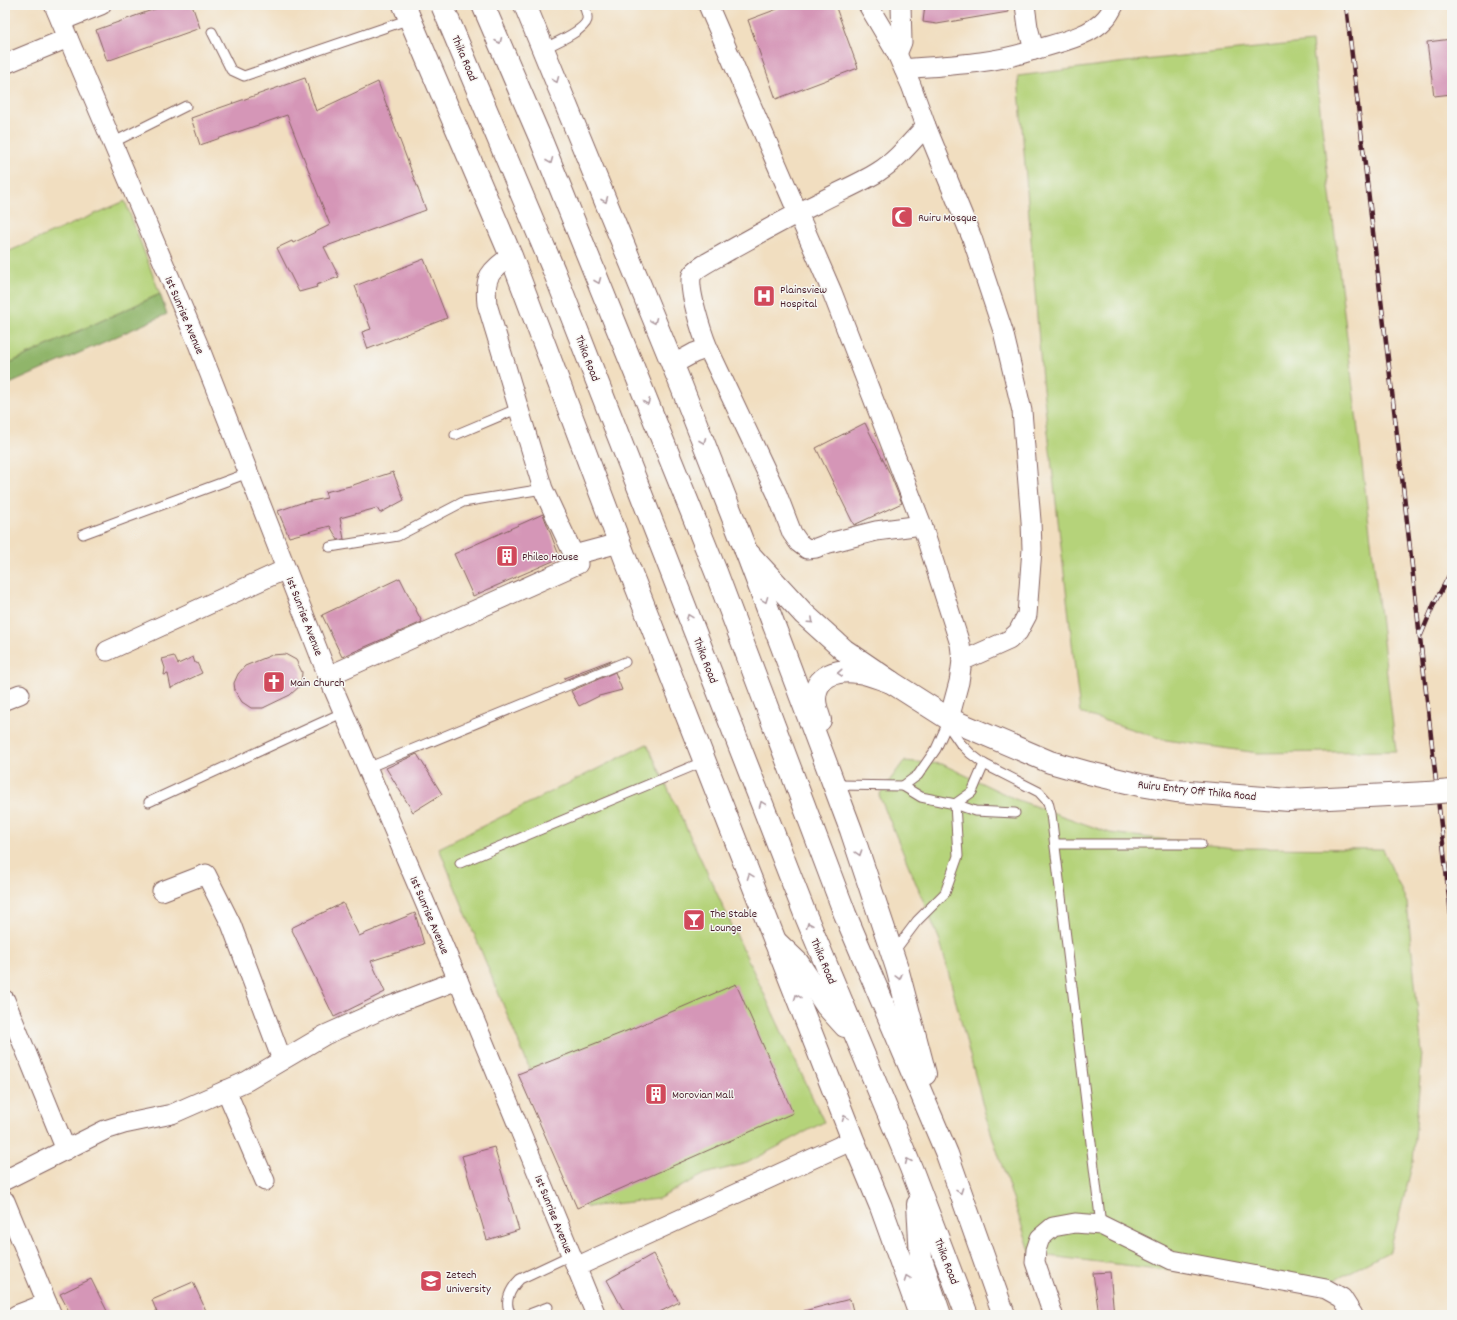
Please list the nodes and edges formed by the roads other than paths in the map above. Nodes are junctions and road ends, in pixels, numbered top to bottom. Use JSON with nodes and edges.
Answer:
{"nodes":[{"id":1,"x":101,"y":5,"type":"edge"},
{"id":2,"x":442,"y":5,"type":"edge"},
{"id":3,"x":484,"y":5,"type":"edge"},
{"id":4,"x":525,"y":5,"type":"edge"},
{"id":5,"x":584,"y":5,"type":"edge"},
{"id":6,"x":708,"y":5,"type":"edge"},
{"id":7,"x":902,"y":5,"type":"edge"},
{"id":8,"x":1025,"y":5,"type":"edge"},
{"id":9,"x":1114,"y":5,"type":"edge"},
{"id":10,"x":874,"y":7,"type":"edge"},
{"id":11,"x":407,"y":12,"type":"edge"},
{"id":12,"x":61,"y":22,"type":"edge"},
{"id":13,"x":212,"y":32,"type":"dead end"},
{"id":14,"x":543,"y":49,"type":"junction"},
{"id":15,"x":1034,"y":50,"type":"junction"},
{"id":16,"x":900,"y":62,"type":"junction"},
{"id":17,"x":5,"y":64,"type":"edge"},
{"id":18,"x":186,"y":106,"type":"dead end"},
{"id":19,"x":926,"y":126,"type":"junction"},
{"id":20,"x":112,"y":143,"type":"junction"},
{"id":21,"x":799,"y":212,"type":"junction"},
{"id":22,"x":511,"y":256,"type":"junction"},
{"id":23,"x":708,"y":348,"type":"junction"},
{"id":24,"x":672,"y":364,"type":"junction"},
{"id":25,"x":519,"y":408,"type":"junction"},
{"id":26,"x":455,"y":435,"type":"dead end"},
{"id":27,"x":248,"y":473,"type":"junction"},
{"id":28,"x":543,"y":489,"type":"junction"},
{"id":29,"x":922,"y":525,"type":"junction"},
{"id":30,"x":83,"y":534,"type":"dead end"},
{"id":31,"x":619,"y":543,"type":"junction"},
{"id":32,"x":330,"y":547,"type":"dead end"},
{"id":33,"x":746,"y":551,"type":"junction"},
{"id":34,"x":574,"y":555,"type":"junction"},
{"id":35,"x":286,"y":569,"type":"junction"},
{"id":36,"x":107,"y":650,"type":"dead end"},
{"id":37,"x":962,"y":661,"type":"junction"},
{"id":38,"x":625,"y":662,"type":"dead end"},
{"id":39,"x":328,"y":676,"type":"junction"},
{"id":40,"x":891,"y":682,"type":"junction"},
{"id":41,"x":344,"y":712,"type":"junction"},
{"id":42,"x":949,"y":719,"type":"junction"},
{"id":43,"x":705,"y":761,"type":"junction"},
{"id":44,"x":984,"y":764,"type":"junction"},
{"id":45,"x":367,"y":768,"type":"junction"},
{"id":46,"x":838,"y":785,"type":"junction"},
{"id":47,"x":903,"y":786,"type":"junction"},
{"id":48,"x":1452,"y":791,"type":"edge"},
{"id":49,"x":149,"y":802,"type":"dead end"},
{"id":50,"x":955,"y":804,"type":"junction"},
{"id":51,"x":1015,"y":813,"type":"dead end"},
{"id":52,"x":851,"y":830,"type":"junction"},
{"id":53,"x":1055,"y":844,"type":"junction"},
{"id":54,"x":1201,"y":844,"type":"dead end"},
{"id":55,"x":460,"y":863,"type":"dead end"},
{"id":56,"x":162,"y":891,"type":"dead end"},
{"id":57,"x":775,"y":940,"type":"junction"},
{"id":58,"x":892,"y":954,"type":"junction"},
{"id":59,"x":458,"y":980,"type":"junction"},
{"id":60,"x":5,"y":1000,"type":"edge"},
{"id":61,"x":856,"y":1036,"type":"junction"},
{"id":62,"x":282,"y":1060,"type":"junction"},
{"id":63,"x":226,"y":1090,"type":"junction"},
{"id":64,"x":853,"y":1140,"type":"junction"},
{"id":65,"x":66,"y":1150,"type":"junction"},
{"id":66,"x":947,"y":1154,"type":"junction"},
{"id":67,"x":5,"y":1180,"type":"edge"},
{"id":68,"x":265,"y":1181,"type":"dead end"},
{"id":69,"x":917,"y":1183,"type":"junction"},
{"id":70,"x":5,"y":1201,"type":"edge"},
{"id":71,"x":1100,"y":1226,"type":"junction"},
{"id":72,"x":573,"y":1261,"type":"junction"},
{"id":73,"x":548,"y":1307,"type":"dead end"},
{"id":74,"x":49,"y":1309,"type":"edge"},
{"id":75,"x":16,"y":1315,"type":"edge"},
{"id":76,"x":512,"y":1315,"type":"edge"},
{"id":77,"x":527,"y":1315,"type":"edge"},
{"id":78,"x":596,"y":1315,"type":"edge"},
{"id":79,"x":920,"y":1315,"type":"edge"},
{"id":80,"x":940,"y":1315,"type":"edge"},
{"id":81,"x":967,"y":1315,"type":"edge"},
{"id":82,"x":1004,"y":1315,"type":"edge"},
{"id":83,"x":1053,"y":1315,"type":"edge"},
{"id":84,"x":1353,"y":1315,"type":"edge"}],
"edges":[{"from":1,"to":12,"type":"street"},
{"from":61,"to":2,"type":"main road","name":"Thika Road","one_way":true},
{"from":3,"to":66,"type":"main road","one_way":true},
{"from":4,"to":14,"type":"main road"},
{"from":5,"to":14,"type":"lane"},
{"from":6,"to":21,"type":"street"},
{"from":7,"to":16,"type":"street"},
{"from":8,"to":15,"type":"street"},
{"from":9,"to":15,"type":"street"},
{"from":10,"to":16,"type":"street"},
{"from":11,"to":13,"type":"lane"},
{"from":11,"to":22,"type":"main road"},
{"from":12,"to":17,"type":"street"},
{"from":12,"to":20,"type":"street","name":"1st Sunrise Avenue"},
{"from":14,"to":24,"type":"main road","one_way":true},
{"from":15,"to":16,"type":"street"},
{"from":16,"to":19,"type":"street"},
{"from":18,"to":20,"type":"lane"},
{"from":19,"to":21,"type":"street"},
{"from":19,"to":37,"type":"street"},
{"from":20,"to":27,"type":"street","name":"1st Sunrise Avenue"},
{"from":21,"to":23,"type":"street"},
{"from":21,"to":29,"type":"street"},
{"from":22,"to":25,"type":"street"},
{"from":22,"to":31,"type":"main road"},
{"from":23,"to":24,"type":"street"},
{"from":23,"to":29,"type":"street"},
{"from":24,"to":33,"type":"main road","one_way":true},
{"from":25,"to":26,"type":"lane"},
{"from":25,"to":28,"type":"street"},
{"from":27,"to":30,"type":"lane"},
{"from":27,"to":35,"type":"street","name":"1st Sunrise Avenue"},
{"from":28,"to":32,"type":"lane"},
{"from":28,"to":34,"type":"street"},
{"from":29,"to":37,"type":"street"},
{"from":31,"to":34,"type":"street"},
{"from":31,"to":43,"type":"main road"},
{"from":33,"to":40,"type":"main road","one_way":true},
{"from":33,"to":52,"type":"main road","one_way":true},
{"from":34,"to":39,"type":"street"},
{"from":35,"to":36,"type":"street"},
{"from":35,"to":39,"type":"street","name":"1st Sunrise Avenue"},
{"from":37,"to":42,"type":"street"},
{"from":38,"to":45,"type":"lane"},
{"from":39,"to":41,"type":"street","name":"1st Sunrise Avenue"},
{"from":40,"to":42,"type":"main road","name":"Ruiru Entry Off Thika Road"},
{"from":40,"to":46,"type":"main road","one_way":true},
{"from":41,"to":45,"type":"street","name":"1st Sunrise Avenue"},
{"from":41,"to":49,"type":"lane"},
{"from":42,"to":44,"type":"lane"},
{"from":42,"to":47,"type":"lane"},
{"from":42,"to":48,"type":"main road","name":"Ruiru Entry Off Thika Road","bridge":true},
{"from":43,"to":55,"type":"lane"},
{"from":57,"to":43,"type":"main road","one_way":true},
{"from":44,"to":50,"type":"lane"},
{"from":44,"to":53,"type":"lane"},
{"from":45,"to":59,"type":"street","name":"1st Sunrise Avenue"},
{"from":46,"to":47,"type":"lane"},
{"from":46,"to":52,"type":"main road"},
{"from":47,"to":50,"type":"lane"},
{"from":50,"to":51,"type":"lane"},
{"from":50,"to":58,"type":"lane"},
{"from":52,"to":58,"type":"main road","one_way":true},
{"from":53,"to":54,"type":"lane"},
{"from":53,"to":71,"type":"lane"},
{"from":56,"to":62,"type":"street"},
{"from":57,"to":61,"type":"main road"},
{"from":64,"to":57,"type":"main road","one_way":true},
{"from":58,"to":66,"type":"main road","one_way":true},
{"from":59,"to":62,"type":"street"},
{"from":59,"to":72,"type":"street","name":"1st Sunrise Avenue"},
{"from":60,"to":65,"type":"street"},
{"from":69,"to":61,"type":"main road","name":"Thika Road","one_way":true},
{"from":62,"to":63,"type":"street"},
{"from":63,"to":65,"type":"street"},
{"from":63,"to":68,"type":"street"},
{"from":64,"to":72,"type":"street"},
{"from":79,"to":64,"type":"main road","one_way":true},
{"from":65,"to":67,"type":"street"},
{"from":66,"to":82,"type":"main road","one_way":true},
{"from":69,"to":80,"type":"main road"},
{"from":69,"to":81,"type":"main road","name":"Thika Road"},
{"from":70,"to":74,"type":"street"},
{"from":71,"to":83,"type":"street"},
{"from":71,"to":84,"type":"street"},
{"from":72,"to":76,"type":"lane"},
{"from":72,"to":78,"type":"street","name":"1st Sunrise Avenue"},
{"from":73,"to":77,"type":"lane"},
{"from":74,"to":75,"type":"street"}]}
